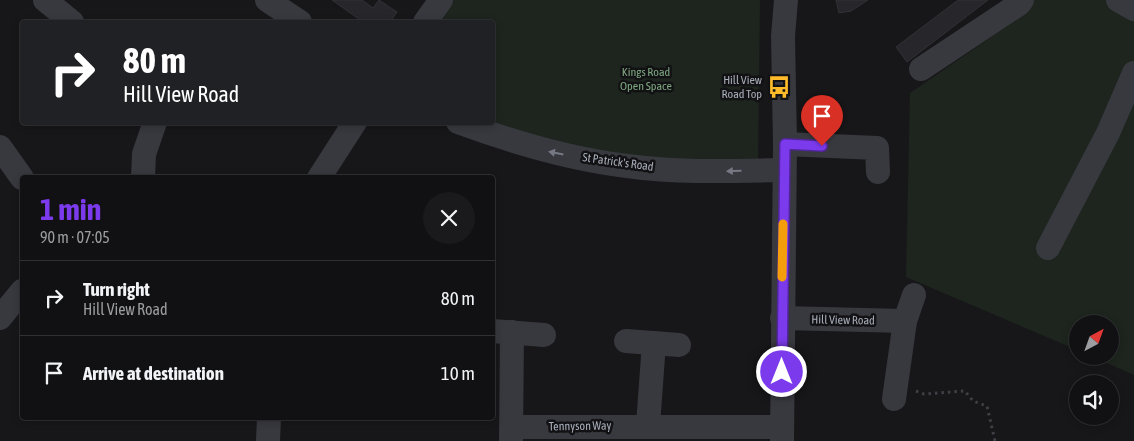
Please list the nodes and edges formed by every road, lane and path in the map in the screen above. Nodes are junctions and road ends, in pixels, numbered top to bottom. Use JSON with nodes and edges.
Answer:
{"nodes":[{"id":1,"x":45,"y":0,"type":"edge"},
{"id":2,"x":267,"y":0,"type":"edge"},
{"id":3,"x":441,"y":0,"type":"edge"},
{"id":4,"x":786,"y":0,"type":"edge"},
{"id":5,"x":1022,"y":0,"type":"edge"},
{"id":6,"x":1118,"y":0,"type":"edge"},
{"id":7,"x":1134,"y":9,"type":"edge"},
{"id":8,"x":70,"y":20,"type":"edge"},
{"id":9,"x":297,"y":20,"type":"edge"},
{"id":10,"x":426,"y":20,"type":"edge"},
{"id":11,"x":921,"y":69,"type":"dead end"},
{"id":12,"x":1134,"y":73,"type":"edge"},
{"id":13,"x":154,"y":125,"type":"edge"},
{"id":14,"x":353,"y":125,"type":"edge"},
{"id":15,"x":467,"y":125,"type":"edge"},
{"id":16,"x":785,"y":144,"type":"junction"},
{"id":17,"x":0,"y":147,"type":"edge"},
{"id":18,"x":783,"y":170,"type":"junction"},
{"id":19,"x":878,"y":172,"type":"dead end"},
{"id":20,"x":20,"y":175,"type":"edge"},
{"id":21,"x":144,"y":175,"type":"edge"},
{"id":22,"x":321,"y":175,"type":"edge"},
{"id":23,"x":1048,"y":248,"type":"dead end"},
{"id":24,"x":20,"y":293,"type":"edge"},
{"id":25,"x":914,"y":295,"type":"dead end"},
{"id":26,"x":0,"y":318,"type":"edge"},
{"id":27,"x":782,"y":318,"type":"junction"},
{"id":28,"x":905,"y":321,"type":"junction"},
{"id":29,"x":502,"y":332,"type":"edge"},
{"id":30,"x":544,"y":335,"type":"dead end"},
{"id":31,"x":626,"y":341,"type":"dead end"},
{"id":32,"x":654,"y":343,"type":"junction"},
{"id":33,"x":679,"y":344,"type":"dead end"},
{"id":34,"x":895,"y":392,"type":"joint"},
{"id":35,"x":269,"y":420,"type":"edge"},
{"id":36,"x":648,"y":425,"type":"junction"},
{"id":37,"x":512,"y":434,"type":"edge"},
{"id":38,"x":782,"y":434,"type":"edge"},
{"id":39,"x":268,"y":441,"type":"edge"},
{"id":40,"x":994,"y":441,"type":"edge"}],
"edges":[{"from":1,"to":8,"type":"street"},
{"from":2,"to":9,"type":"street"},
{"from":3,"to":10,"type":"street"},
{"from":4,"to":16,"type":"street"},
{"from":5,"to":11,"type":"street"},
{"from":6,"to":7,"type":"street"},
{"from":12,"to":23,"type":"street"},
{"from":13,"to":21,"type":"street"},
{"from":14,"to":22,"type":"street"},
{"from":18,"to":15,"type":"street","name":"St Patrick's Road","one_way":true},
{"from":16,"to":18,"type":"street"},
{"from":16,"to":19,"type":"street"},
{"from":17,"to":20,"type":"street"},
{"from":18,"to":27,"type":"street"},
{"from":24,"to":26,"type":"street"},
{"from":25,"to":28,"type":"street"},
{"from":27,"to":28,"type":"street","name":"Hill View Road"},
{"from":27,"to":38,"type":"street"},
{"from":28,"to":34,"type":"street"},
{"from":29,"to":30,"type":"street","name":"Tennyson Way"},
{"from":29,"to":37,"type":"street","name":"Tennyson Way"},
{"from":31,"to":32,"type":"street"},
{"from":32,"to":33,"type":"street"},
{"from":32,"to":36,"type":"street"},
{"from":34,"to":40,"type":"path"},
{"from":35,"to":39,"type":"street"},
{"from":36,"to":37,"type":"street","name":"Tennyson Way"},
{"from":36,"to":38,"type":"street","name":"Tennyson Way"}]}
